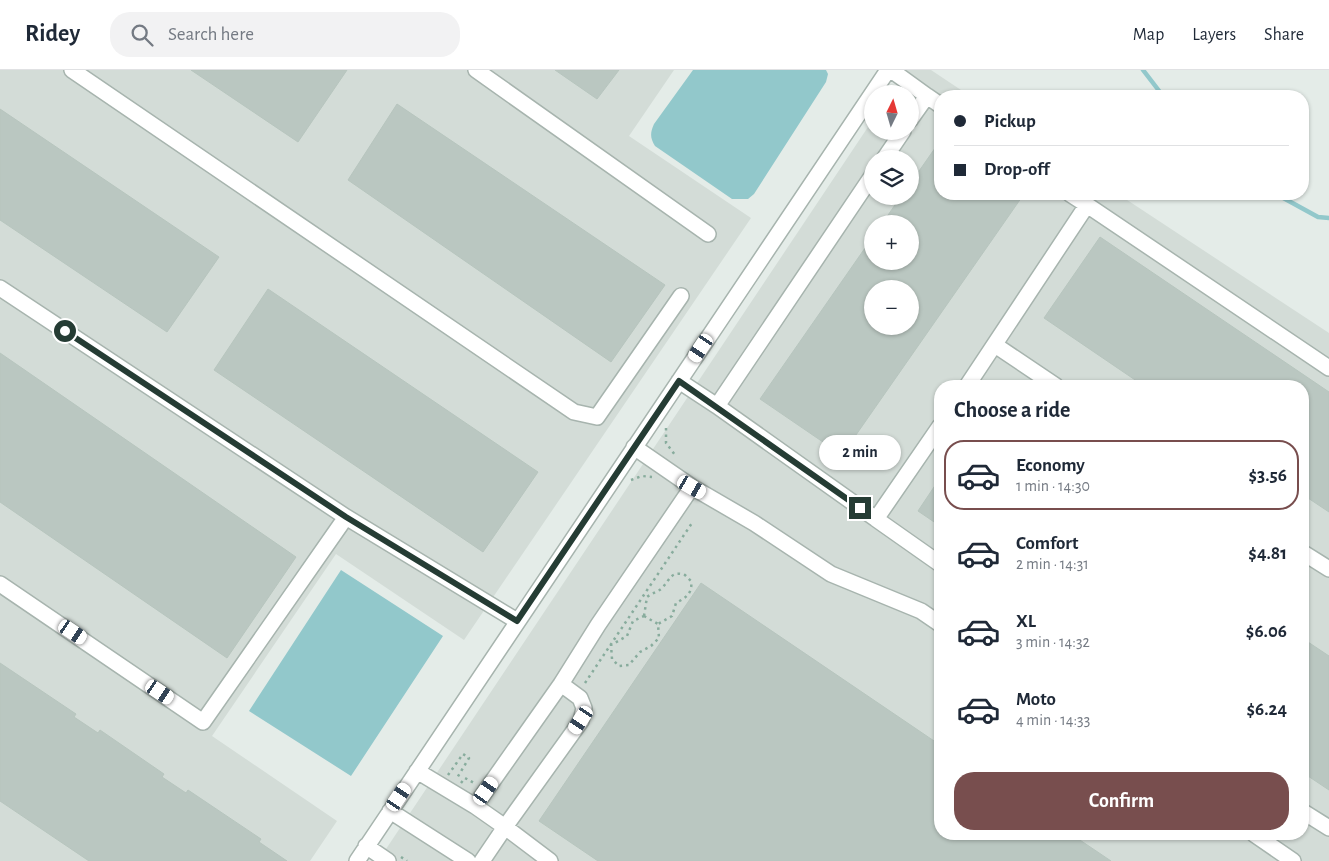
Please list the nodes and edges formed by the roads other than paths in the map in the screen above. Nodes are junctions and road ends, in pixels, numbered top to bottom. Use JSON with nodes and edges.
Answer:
{"nodes":[{"id":1,"x":72,"y":70,"type":"edge"},
{"id":2,"x":476,"y":70,"type":"edge"},
{"id":3,"x":890,"y":70,"type":"edge"},
{"id":4,"x":926,"y":96,"type":"junction"},
{"id":5,"x":934,"y":101,"type":"edge"},
{"id":6,"x":919,"y":106,"type":"edge"},
{"id":7,"x":864,"y":188,"type":"edge"},
{"id":8,"x":1079,"y":200,"type":"edge"},
{"id":9,"x":1087,"y":205,"type":"junction"},
{"id":10,"x":708,"y":234,"type":"dead end"},
{"id":11,"x":0,"y":288,"type":"edge"},
{"id":12,"x":681,"y":296,"type":"dead end"},
{"id":13,"x":995,"y":345,"type":"junction"},
{"id":14,"x":1329,"y":368,"type":"edge"},
{"id":15,"x":971,"y":380,"type":"edge"},
{"id":16,"x":1047,"y":380,"type":"edge"},
{"id":17,"x":679,"y":381,"type":"junction"},
{"id":18,"x":717,"y":406,"type":"junction"},
{"id":19,"x":934,"y":435,"type":"edge"},
{"id":20,"x":634,"y":447,"type":"junction"},
{"id":21,"x":692,"y":487,"type":"junction"},
{"id":22,"x":346,"y":517,"type":"junction"},
{"id":23,"x":876,"y":519,"type":"junction"},
{"id":24,"x":1309,"y":557,"type":"edge"},
{"id":25,"x":934,"y":560,"type":"edge"},
{"id":26,"x":1329,"y":570,"type":"edge"},
{"id":27,"x":0,"y":584,"type":"edge"},
{"id":28,"x":934,"y":620,"type":"edge"},
{"id":29,"x":517,"y":621,"type":"junction"},
{"id":30,"x":561,"y":684,"type":"junction"},
{"id":31,"x":417,"y":771,"type":"junction"},
{"id":32,"x":475,"y":806,"type":"junction"},
{"id":33,"x":390,"y":810,"type":"junction"},
{"id":34,"x":1309,"y":815,"type":"edge"},
{"id":35,"x":505,"y":827,"type":"junction"},
{"id":36,"x":1329,"y":828,"type":"edge"},
{"id":37,"x":1263,"y":840,"type":"edge"},
{"id":38,"x":366,"y":846,"type":"junction"},
{"id":39,"x":391,"y":856,"type":"edge"},
{"id":40,"x":358,"y":861,"type":"edge"},
{"id":41,"x":468,"y":861,"type":"edge"},
{"id":42,"x":482,"y":861,"type":"edge"},
{"id":43,"x":550,"y":861,"type":"edge"},
{"id":44,"x":1293,"y":861,"type":"edge"}],
"edges":[{"from":1,"to":12,"type":"street"},
{"from":2,"to":10,"type":"street"},
{"from":3,"to":4,"type":"street"},
{"from":3,"to":17,"type":"street"},
{"from":4,"to":5,"type":"street"},
{"from":4,"to":6,"type":"street"},
{"from":7,"to":18,"type":"street"},
{"from":8,"to":9,"type":"street"},
{"from":9,"to":13,"type":"street"},
{"from":9,"to":14,"type":"street"},
{"from":11,"to":22,"type":"street"},
{"from":13,"to":15,"type":"street"},
{"from":13,"to":16,"type":"street"},
{"from":17,"to":18,"type":"street"},
{"from":17,"to":20,"type":"street"},
{"from":18,"to":23,"type":"street"},
{"from":19,"to":23,"type":"street"},
{"from":20,"to":21,"type":"street"},
{"from":20,"to":29,"type":"street"},
{"from":21,"to":28,"type":"street"},
{"from":21,"to":30,"type":"street"},
{"from":22,"to":27,"type":"street"},
{"from":22,"to":29,"type":"street"},
{"from":23,"to":25,"type":"street"},
{"from":24,"to":26,"type":"street"},
{"from":29,"to":31,"type":"street"},
{"from":30,"to":32,"type":"street"},
{"from":30,"to":35,"type":"street"},
{"from":31,"to":32,"type":"street"},
{"from":31,"to":33,"type":"street"},
{"from":32,"to":35,"type":"street"},
{"from":33,"to":38,"type":"street"},
{"from":33,"to":41,"type":"street"},
{"from":34,"to":36,"type":"street"},
{"from":35,"to":42,"type":"street"},
{"from":35,"to":43,"type":"street"},
{"from":37,"to":44,"type":"street"},
{"from":38,"to":39,"type":"street"},
{"from":38,"to":40,"type":"street"}]}
